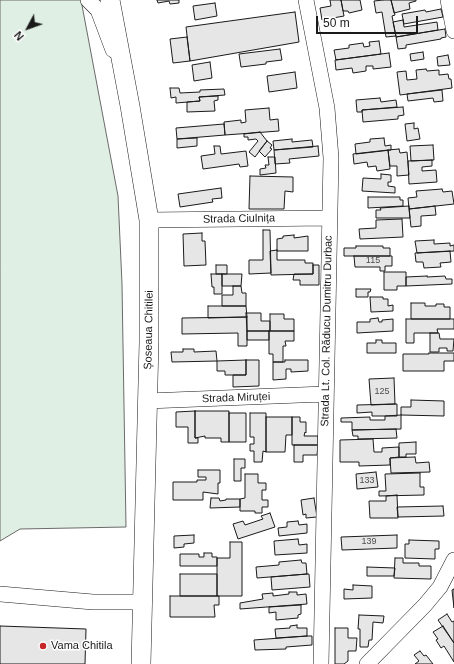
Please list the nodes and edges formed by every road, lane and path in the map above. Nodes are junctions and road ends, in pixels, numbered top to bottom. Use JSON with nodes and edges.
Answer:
{"nodes":[{"id":1,"x":88,"y":0,"type":"edge"},
{"id":2,"x":110,"y":0,"type":"edge"},
{"id":3,"x":306,"y":0,"type":"edge"},
{"id":4,"x":448,"y":0,"type":"edge"},
{"id":5,"x":454,"y":30,"type":"edge"},
{"id":6,"x":126,"y":86,"type":"junction"},
{"id":7,"x":329,"y":218,"type":"junction"},
{"id":8,"x":149,"y":220,"type":"junction"},
{"id":9,"x":325,"y":394,"type":"junction"},
{"id":10,"x":148,"y":401,"type":"junction"},
{"id":11,"x":454,"y":560,"type":"edge"},
{"id":12,"x":0,"y":594,"type":"edge"},
{"id":13,"x":142,"y":602,"type":"junction"},
{"id":14,"x":141,"y":664,"type":"edge"},
{"id":15,"x":321,"y":664,"type":"edge"},
{"id":16,"x":367,"y":664,"type":"edge"}],
"edges":[{"from":1,"to":6,"type":"street"},
{"from":2,"to":6,"type":"main road","name":"Șoseaua Chitilei"},
{"from":3,"to":7,"type":"street","name":"Strada Lt. Col. Răducu Dumitru Durbac"},
{"from":4,"to":5,"type":"street"},
{"from":6,"to":8,"type":"main road","name":"Șoseaua Chitilei"},
{"from":7,"to":8,"type":"street","name":"Strada Ciulnița"},
{"from":7,"to":9,"type":"street","name":"Strada Lt. Col. Răducu Dumitru Durbac"},
{"from":8,"to":10,"type":"main road","name":"Șoseaua Chitilei"},
{"from":9,"to":10,"type":"street","name":"Strada Miruței"},
{"from":9,"to":15,"type":"street","name":"Strada Lt. Col. Răducu Dumitru Durbac"},
{"from":10,"to":13,"type":"main road","name":"Șoseaua Chitilei"},
{"from":11,"to":16,"type":"street"},
{"from":12,"to":13,"type":"street"},
{"from":13,"to":14,"type":"main road","name":"Șoseaua Chitilei"}]}
